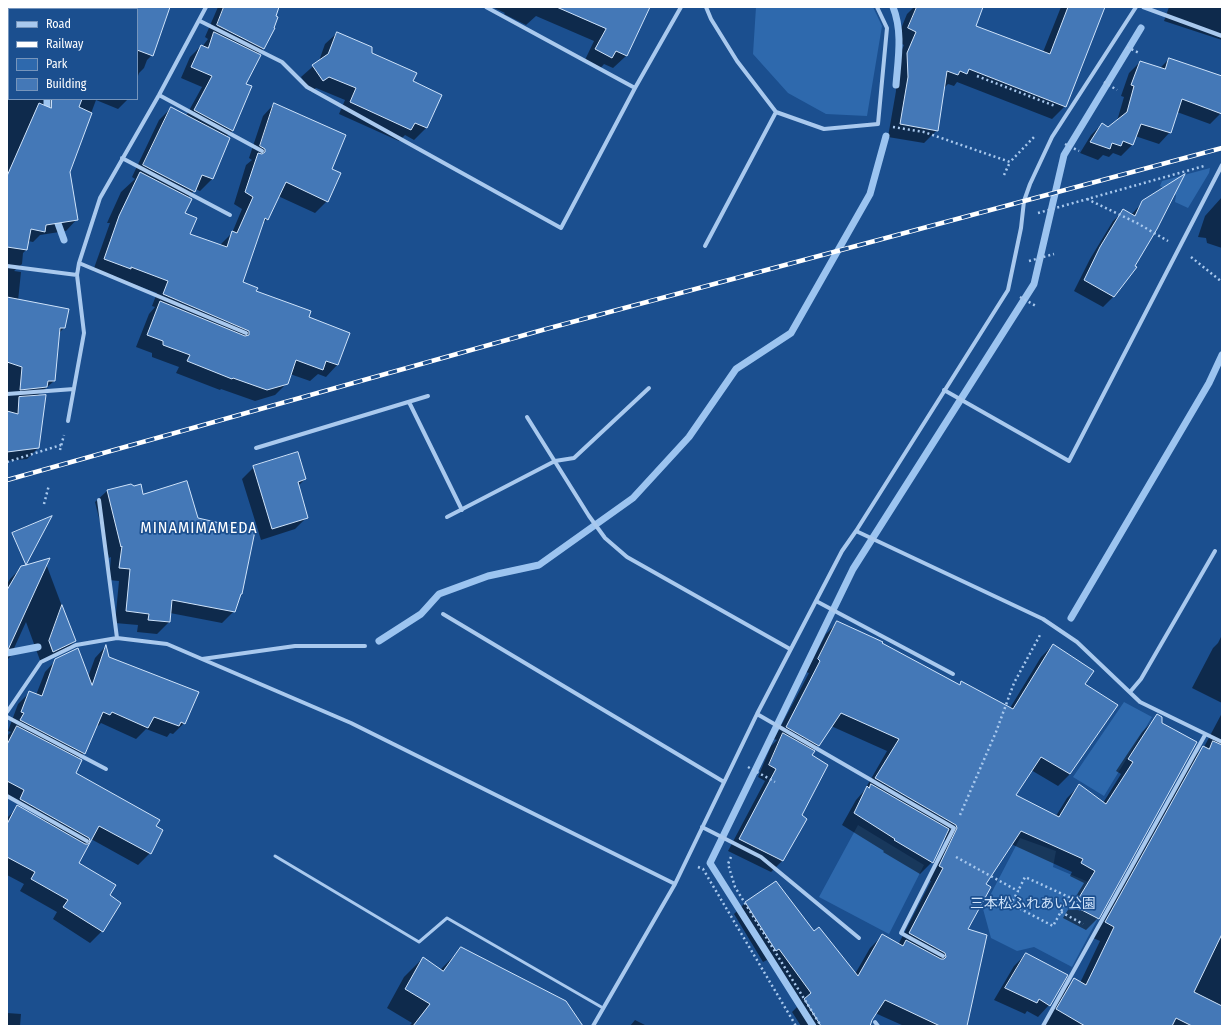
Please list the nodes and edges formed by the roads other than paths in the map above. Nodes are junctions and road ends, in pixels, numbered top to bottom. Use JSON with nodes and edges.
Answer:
{"nodes":[{"id":1,"x":206,"y":7,"type":"edge"},
{"id":2,"x":486,"y":7,"type":"edge"},
{"id":3,"x":681,"y":7,"type":"edge"},
{"id":4,"x":706,"y":7,"type":"edge"},
{"id":5,"x":876,"y":7,"type":"edge"},
{"id":6,"x":1136,"y":7,"type":"edge"},
{"id":7,"x":1143,"y":7,"type":"edge"},
{"id":8,"x":200,"y":21,"type":"junction"},
{"id":9,"x":1222,"y":36,"type":"edge"},
{"id":10,"x":635,"y":88,"type":"junction"},
{"id":11,"x":159,"y":95,"type":"junction"},
{"id":12,"x":776,"y":112,"type":"junction"},
{"id":13,"x":262,"y":151,"type":"dead end"},
{"id":14,"x":122,"y":158,"type":"junction"},
{"id":15,"x":1222,"y":165,"type":"edge"},
{"id":16,"x":230,"y":215,"type":"dead end"},
{"id":17,"x":705,"y":246,"type":"dead end"},
{"id":18,"x":79,"y":263,"type":"junction"},
{"id":19,"x":7,"y":266,"type":"edge"},
{"id":20,"x":77,"y":275,"type":"junction"},
{"id":21,"x":246,"y":333,"type":"dead end"},
{"id":22,"x":649,"y":388,"type":"dead end"},
{"id":23,"x":74,"y":389,"type":"junction"},
{"id":24,"x":944,"y":390,"type":"junction"},
{"id":25,"x":7,"y":394,"type":"edge"},
{"id":26,"x":428,"y":396,"type":"dead end"},
{"id":27,"x":409,"y":402,"type":"junction"},
{"id":28,"x":527,"y":417,"type":"dead end"},
{"id":29,"x":68,"y":421,"type":"dead end"},
{"id":30,"x":256,"y":448,"type":"dead end"},
{"id":31,"x":556,"y":461,"type":"junction"},
{"id":32,"x":99,"y":500,"type":"dead end"},
{"id":33,"x":462,"y":510,"type":"junction"},
{"id":34,"x":447,"y":517,"type":"dead end"},
{"id":35,"x":856,"y":531,"type":"junction"},
{"id":36,"x":1215,"y":551,"type":"dead end"},
{"id":37,"x":816,"y":601,"type":"junction"},
{"id":38,"x":443,"y":614,"type":"dead end"},
{"id":39,"x":117,"y":638,"type":"junction"},
{"id":40,"x":365,"y":646,"type":"dead end"},
{"id":41,"x":790,"y":649,"type":"junction"},
{"id":42,"x":202,"y":659,"type":"junction"},
{"id":43,"x":953,"y":674,"type":"dead end"},
{"id":44,"x":1130,"y":692,"type":"junction"},
{"id":45,"x":7,"y":712,"type":"edge"},
{"id":46,"x":757,"y":714,"type":"junction"},
{"id":47,"x":7,"y":717,"type":"edge"},
{"id":48,"x":1206,"y":735,"type":"junction"},
{"id":49,"x":1222,"y":742,"type":"edge"},
{"id":50,"x":106,"y":769,"type":"dead end"},
{"id":51,"x":724,"y":782,"type":"junction"},
{"id":52,"x":7,"y":796,"type":"edge"},
{"id":53,"x":702,"y":827,"type":"junction"},
{"id":54,"x":87,"y":841,"type":"dead end"},
{"id":55,"x":275,"y":856,"type":"dead end"},
{"id":56,"x":674,"y":884,"type":"junction"},
{"id":57,"x":859,"y":938,"type":"dead end"},
{"id":58,"x":943,"y":956,"type":"dead end"},
{"id":59,"x":603,"y":1008,"type":"junction"},
{"id":60,"x":875,"y":1022,"type":"dead end"},
{"id":61,"x":593,"y":1026,"type":"edge"},
{"id":62,"x":878,"y":1026,"type":"edge"},
{"id":63,"x":1043,"y":1026,"type":"edge"}],
"edges":[{"from":1,"to":8,"type":"street"},
{"from":2,"to":10,"type":"street"},
{"from":3,"to":10,"type":"street"},
{"from":4,"to":12,"type":"street"},
{"from":5,"to":12,"type":"street"},
{"from":6,"to":24,"type":"street"},
{"from":7,"to":9,"type":"street"},
{"from":8,"to":10,"type":"street"},
{"from":8,"to":11,"type":"street"},
{"from":11,"to":13,"type":"street"},
{"from":11,"to":14,"type":"street"},
{"from":12,"to":17,"type":"street"},
{"from":14,"to":16,"type":"street"},
{"from":14,"to":18,"type":"street"},
{"from":15,"to":24,"type":"street"},
{"from":18,"to":20,"type":"street"},
{"from":18,"to":21,"type":"street"},
{"from":19,"to":20,"type":"street"},
{"from":20,"to":23,"type":"street"},
{"from":22,"to":31,"type":"street"},
{"from":23,"to":25,"type":"street"},
{"from":23,"to":29,"type":"street"},
{"from":24,"to":35,"type":"street"},
{"from":26,"to":27,"type":"street"},
{"from":27,"to":30,"type":"street"},
{"from":27,"to":33,"type":"street"},
{"from":28,"to":31,"type":"street"},
{"from":31,"to":33,"type":"street"},
{"from":31,"to":41,"type":"street"},
{"from":32,"to":39,"type":"street"},
{"from":33,"to":34,"type":"street"},
{"from":35,"to":37,"type":"street"},
{"from":35,"to":44,"type":"street"},
{"from":36,"to":44,"type":"street"},
{"from":37,"to":41,"type":"street"},
{"from":37,"to":43,"type":"street"},
{"from":38,"to":51,"type":"street"},
{"from":39,"to":42,"type":"street"},
{"from":39,"to":45,"type":"street"},
{"from":40,"to":42,"type":"street"},
{"from":41,"to":46,"type":"street"},
{"from":42,"to":56,"type":"street"},
{"from":44,"to":48,"type":"street"},
{"from":46,"to":51,"type":"street"},
{"from":46,"to":58,"type":"street"},
{"from":47,"to":50,"type":"street"},
{"from":48,"to":49,"type":"street"},
{"from":48,"to":63,"type":"street"},
{"from":51,"to":53,"type":"street"},
{"from":52,"to":54,"type":"street"},
{"from":53,"to":56,"type":"street"},
{"from":53,"to":57,"type":"street"},
{"from":55,"to":59,"type":"lane"},
{"from":56,"to":59,"type":"street"},
{"from":59,"to":61,"type":"street"},
{"from":60,"to":62,"type":"street"}]}
